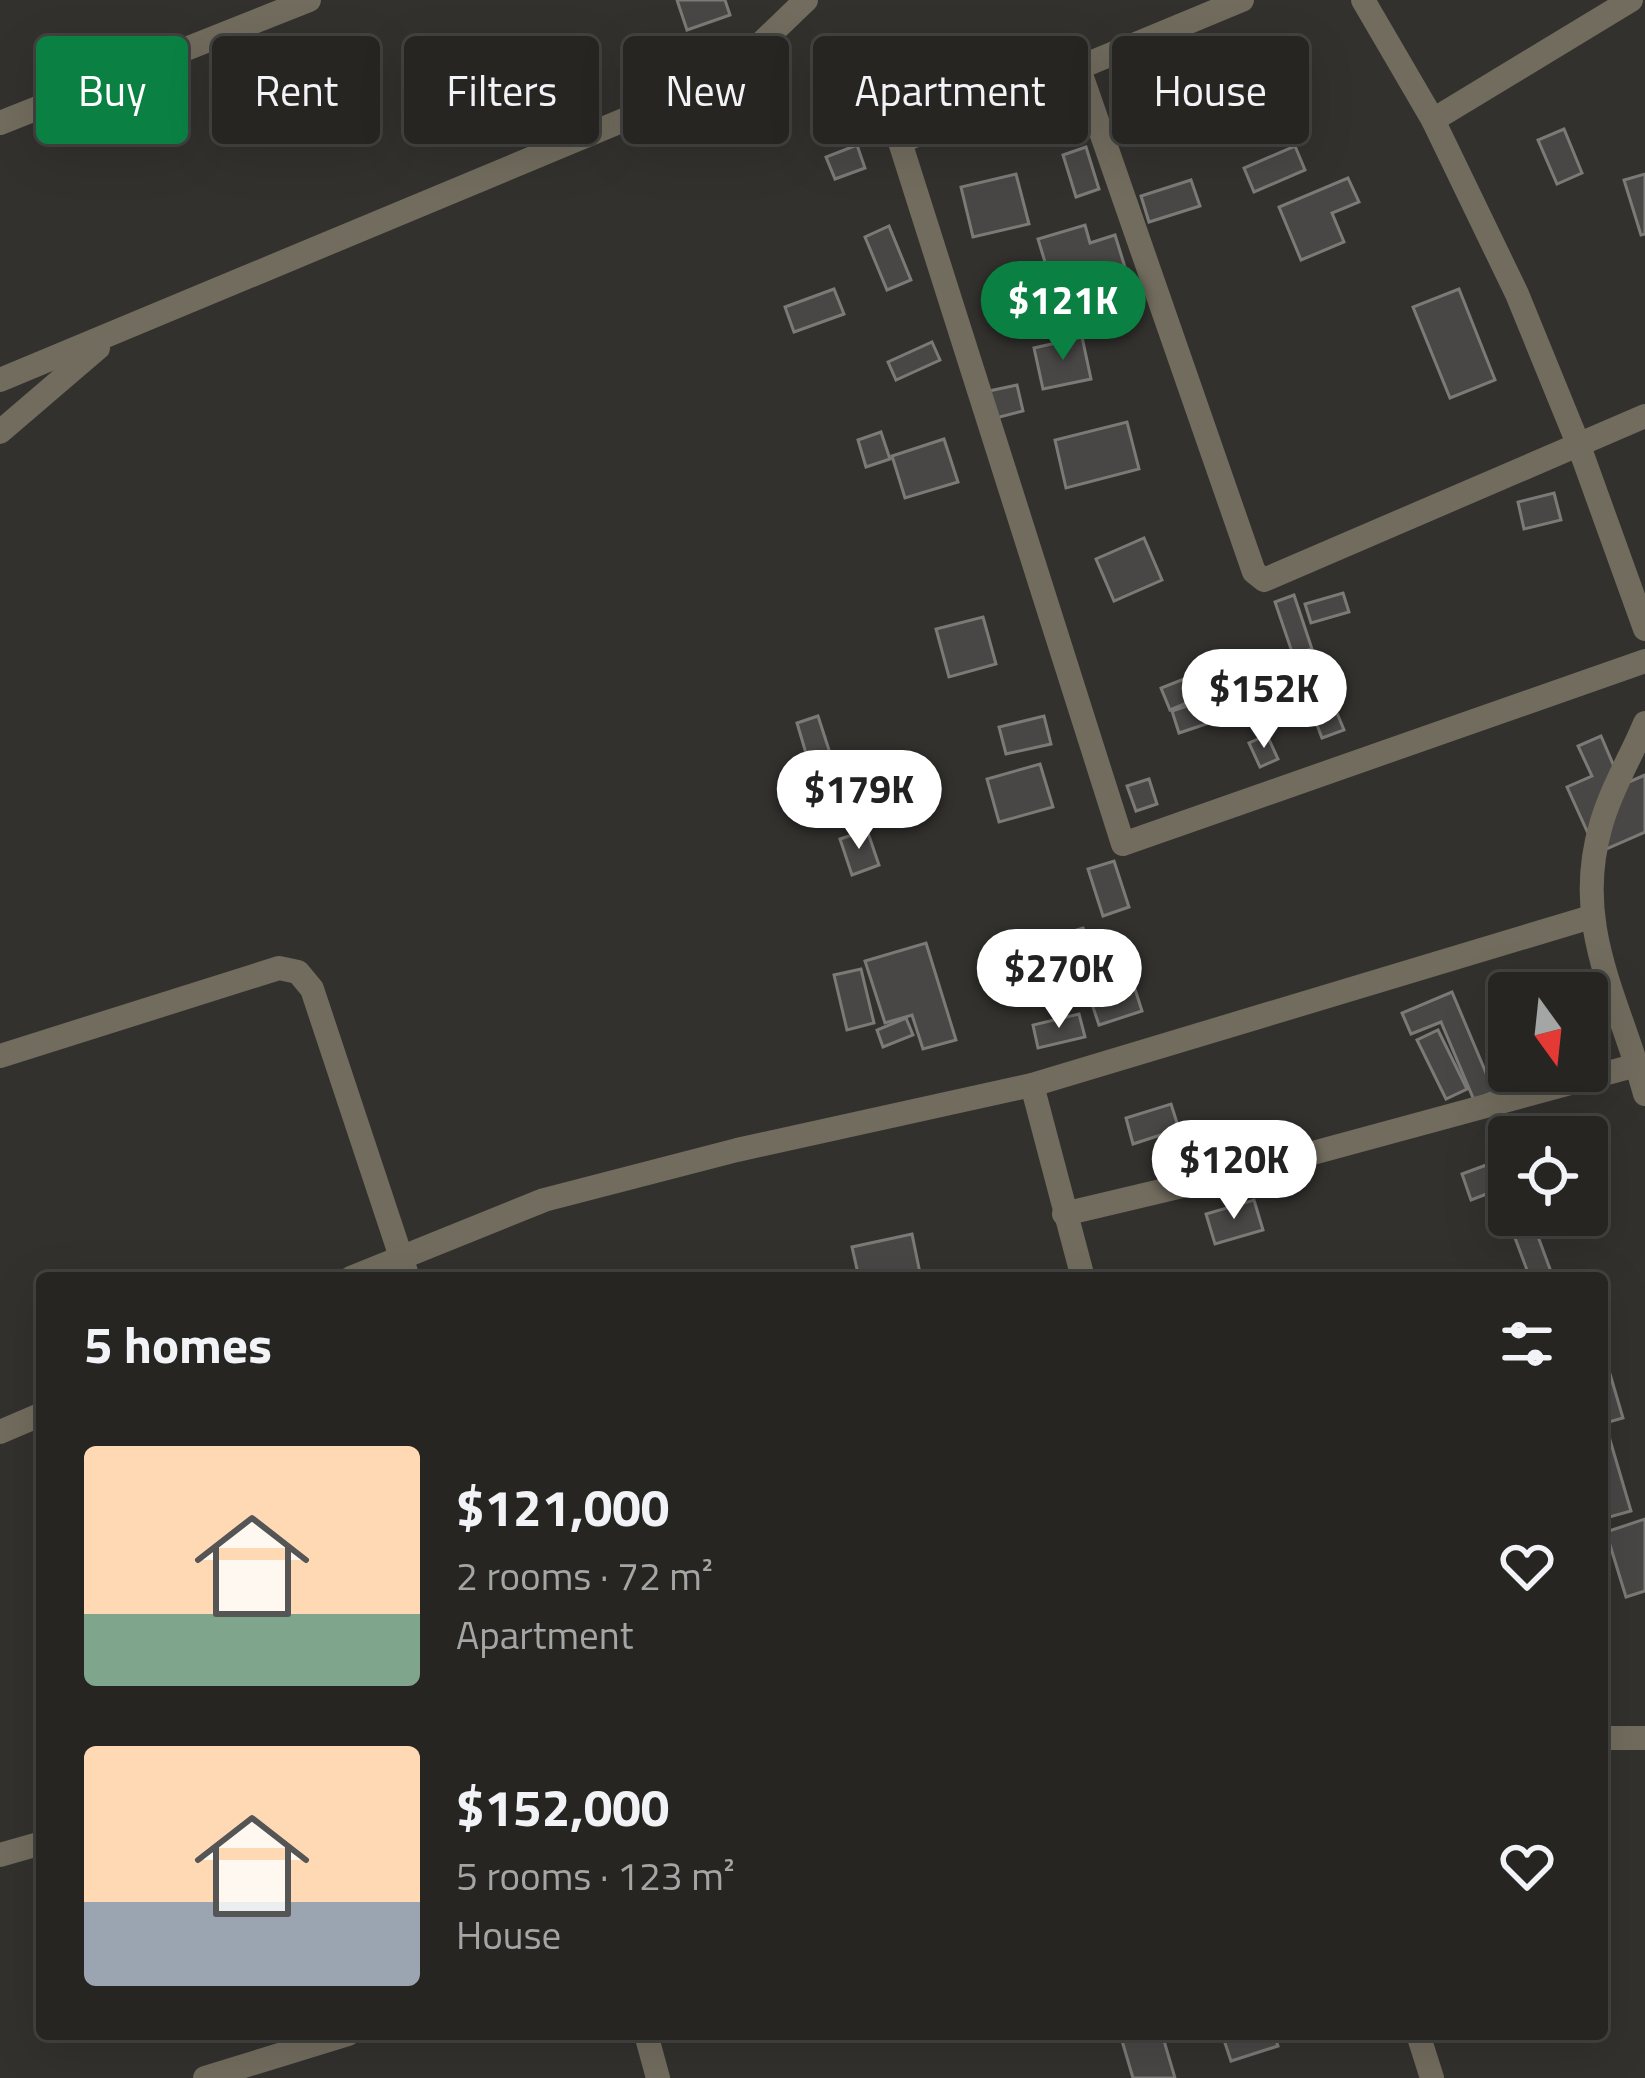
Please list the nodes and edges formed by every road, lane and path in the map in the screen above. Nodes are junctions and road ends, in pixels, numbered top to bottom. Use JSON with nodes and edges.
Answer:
{"nodes":[{"id":1,"x":309,"y":0,"type":"edge"},
{"id":2,"x":806,"y":0,"type":"edge"},
{"id":3,"x":1242,"y":0,"type":"edge"},
{"id":4,"x":1363,"y":0,"type":"edge"},
{"id":5,"x":1631,"y":0,"type":"edge"},
{"id":6,"x":1088,"y":62,"type":"edge"},
{"id":7,"x":1088,"y":95,"type":"edge"},
{"id":8,"x":1432,"y":119,"type":"junction"},
{"id":9,"x":0,"y":123,"type":"edge"},
{"id":10,"x":901,"y":144,"type":"edge"},
{"id":11,"x":113,"y":334,"type":"junction"},
{"id":12,"x":0,"y":380,"type":"edge"},
{"id":13,"x":1645,"y":416,"type":"edge"},
{"id":14,"x":0,"y":432,"type":"edge"},
{"id":15,"x":1580,"y":446,"type":"junction"},
{"id":16,"x":1645,"y":629,"type":"edge"},
{"id":17,"x":1645,"y":661,"type":"edge"},
{"id":18,"x":1645,"y":723,"type":"edge"},
{"id":19,"x":1591,"y":917,"type":"junction"},
{"id":20,"x":1645,"y":1008,"type":"edge"},
{"id":21,"x":1619,"y":1020,"type":"junction"},
{"id":22,"x":0,"y":1056,"type":"edge"},
{"id":23,"x":1637,"y":1065,"type":"junction"},
{"id":24,"x":1031,"y":1084,"type":"junction"},
{"id":25,"x":1645,"y":1094,"type":"edge"},
{"id":26,"x":1064,"y":1214,"type":"junction"},
{"id":27,"x":405,"y":1267,"type":"edge"},
{"id":28,"x":1081,"y":1272,"type":"edge"},
{"id":29,"x":36,"y":1417,"type":"edge"},
{"id":30,"x":0,"y":1432,"type":"edge"},
{"id":31,"x":1608,"y":1738,"type":"edge"},
{"id":32,"x":1645,"y":1738,"type":"edge"},
{"id":33,"x":36,"y":1846,"type":"edge"},
{"id":34,"x":0,"y":1856,"type":"edge"},
{"id":35,"x":329,"y":2040,"type":"edge"},
{"id":36,"x":648,"y":2040,"type":"edge"},
{"id":37,"x":1420,"y":2040,"type":"edge"},
{"id":38,"x":206,"y":2078,"type":"edge"},
{"id":39,"x":658,"y":2078,"type":"edge"},
{"id":40,"x":1432,"y":2078,"type":"edge"}],
"edges":[{"from":1,"to":9,"type":"street"},
{"from":2,"to":11,"type":"street"},
{"from":3,"to":6,"type":"street"},
{"from":4,"to":8,"type":"street"},
{"from":5,"to":8,"type":"street"},
{"from":7,"to":15,"type":"street"},
{"from":8,"to":15,"type":"street"},
{"from":10,"to":17,"type":"street"},
{"from":11,"to":12,"type":"street"},
{"from":11,"to":14,"type":"street"},
{"from":13,"to":15,"type":"street"},
{"from":15,"to":16,"type":"street"},
{"from":18,"to":19,"type":"street"},
{"from":19,"to":21,"type":"street"},
{"from":19,"to":24,"type":"street"},
{"from":20,"to":21,"type":"street"},
{"from":21,"to":23,"type":"street"},
{"from":22,"to":27,"type":"street"},
{"from":23,"to":25,"type":"street"},
{"from":23,"to":26,"type":"street"},
{"from":24,"to":26,"type":"street"},
{"from":24,"to":27,"type":"street"},
{"from":26,"to":28,"type":"street"},
{"from":29,"to":30,"type":"street"},
{"from":31,"to":32,"type":"street"},
{"from":33,"to":34,"type":"street"},
{"from":35,"to":38,"type":"street"},
{"from":36,"to":39,"type":"street"},
{"from":37,"to":40,"type":"street"}]}
